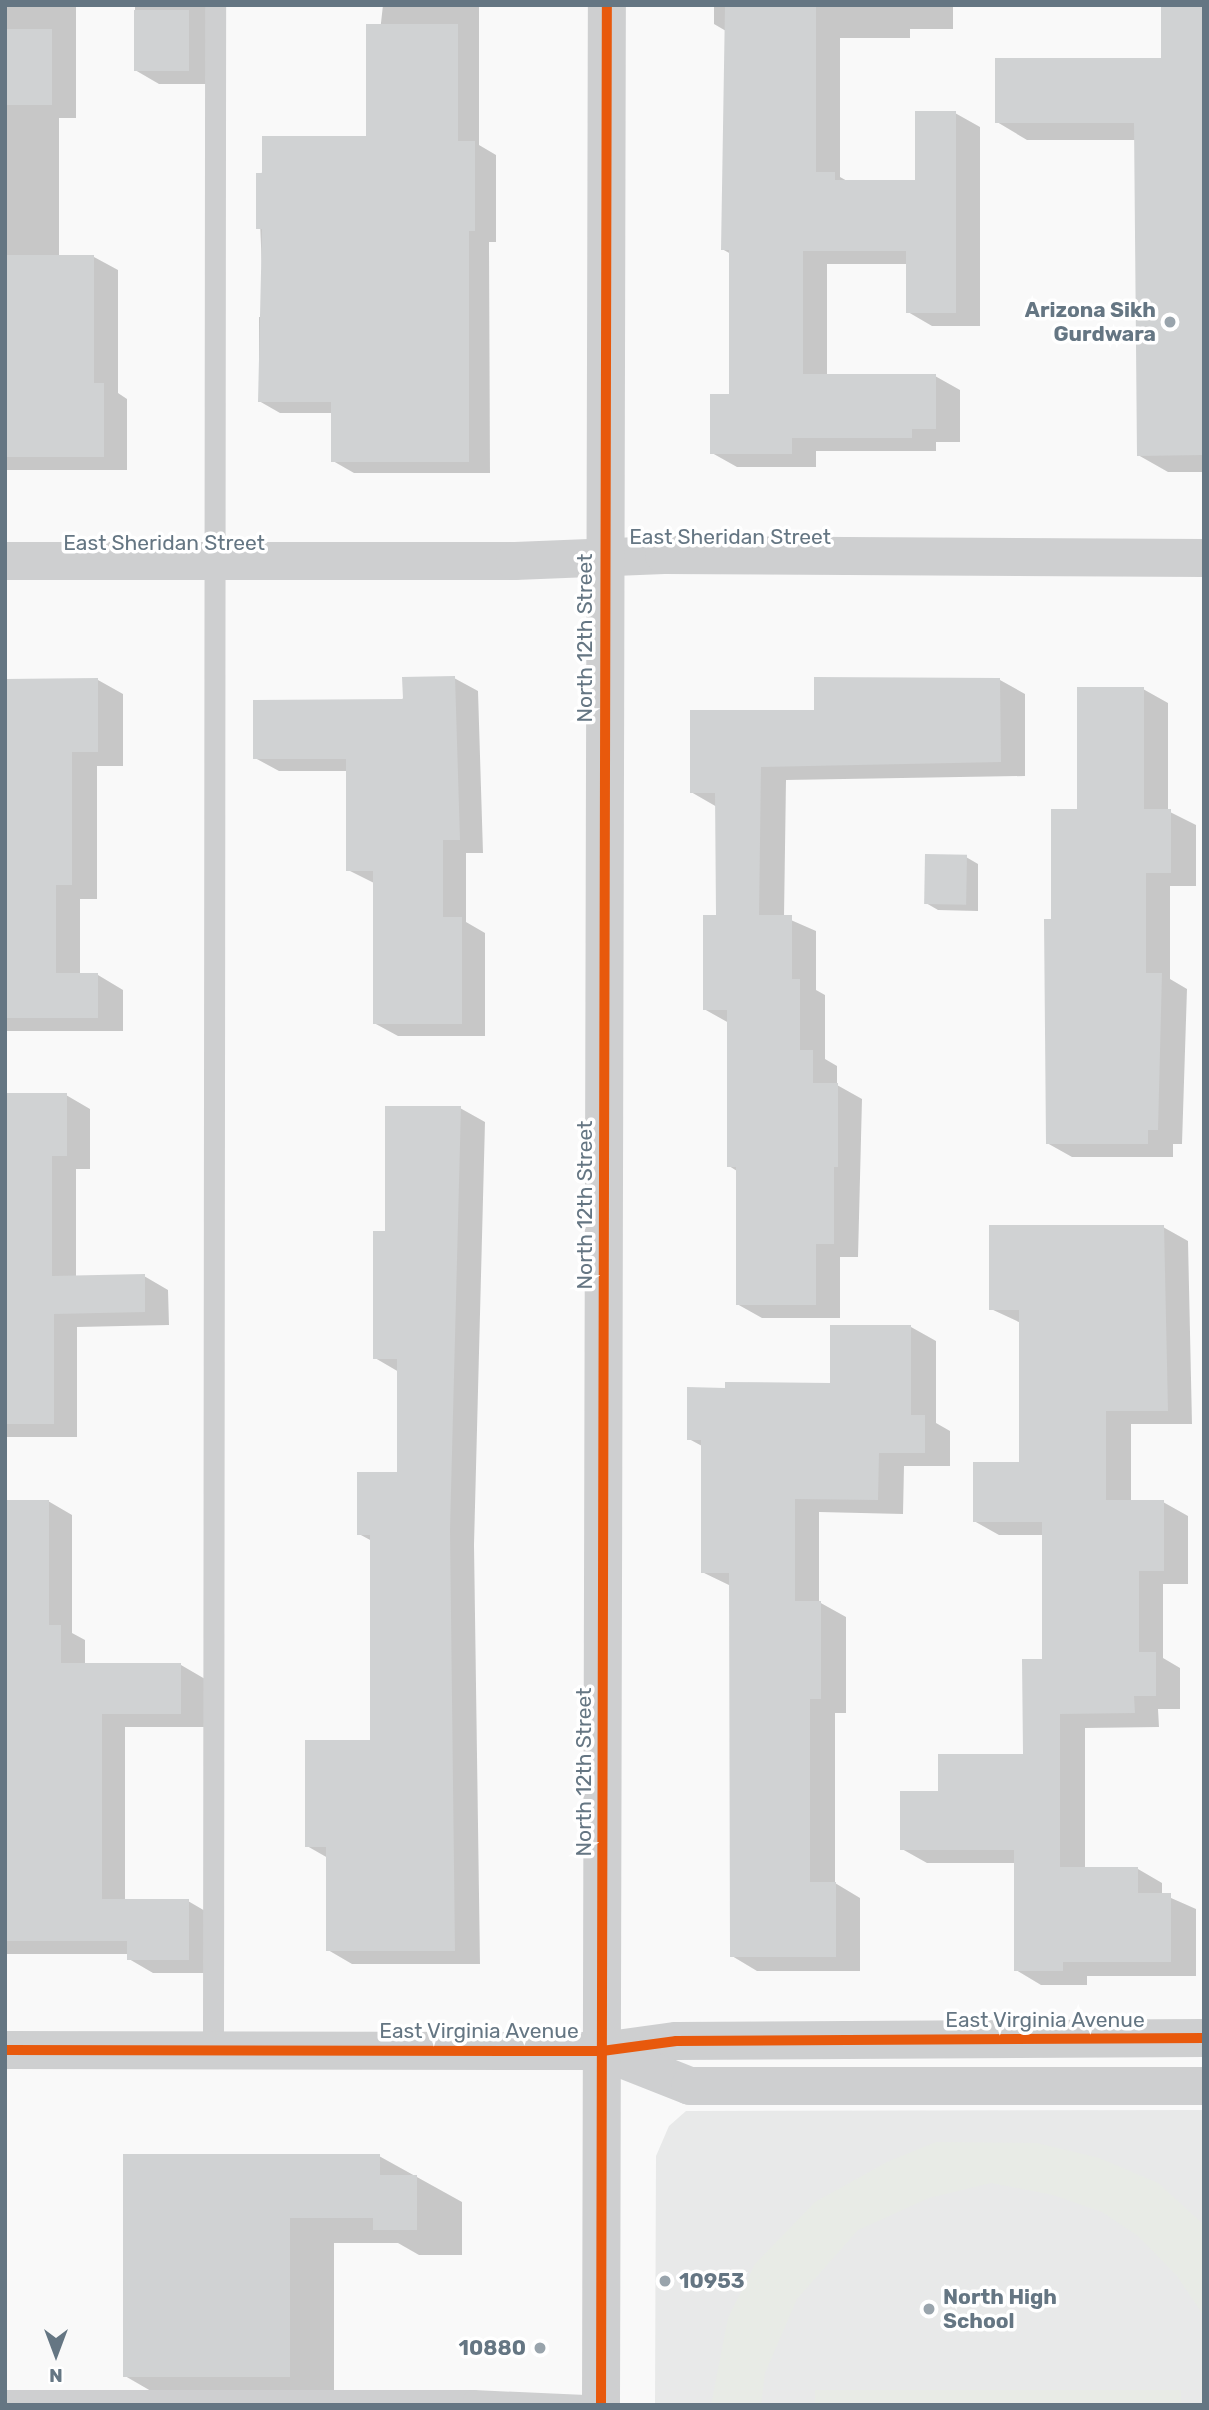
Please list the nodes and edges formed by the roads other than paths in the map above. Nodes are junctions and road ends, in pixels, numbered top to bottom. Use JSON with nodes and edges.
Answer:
{"nodes":[{"id":1,"x":215,"y":5,"type":"edge"},
{"id":2,"x":607,"y":5,"type":"edge"},
{"id":3,"x":604,"y":557,"type":"junction"},
{"id":4,"x":1204,"y":558,"type":"edge"},
{"id":5,"x":5,"y":562,"type":"edge"},
{"id":6,"x":213,"y":563,"type":"junction"},
{"id":7,"x":1204,"y":2038,"type":"edge"},
{"id":8,"x":5,"y":2050,"type":"edge"},
{"id":9,"x":214,"y":2050,"type":"junction"},
{"id":10,"x":602,"y":2051,"type":"junction"},
{"id":11,"x":1204,"y":2086,"type":"edge"},
{"id":12,"x":5,"y":2400,"type":"edge"},
{"id":13,"x":585,"y":2405,"type":"edge"},
{"id":14,"x":601,"y":2405,"type":"edge"}],
"edges":[{"from":1,"to":6,"type":"lane"},
{"from":2,"to":3,"type":"street","name":"North 12th Street"},
{"from":3,"to":4,"type":"street","name":"East Sheridan Street"},
{"from":3,"to":6,"type":"street","name":"East Sheridan Street"},
{"from":3,"to":10,"type":"street","name":"North 12th Street"},
{"from":5,"to":6,"type":"street","name":"East Sheridan Street"},
{"from":6,"to":9,"type":"lane"},
{"from":7,"to":10,"type":"street","name":"East Virginia Avenue"},
{"from":8,"to":9,"type":"street","name":"East Virginia Avenue"},
{"from":9,"to":10,"type":"street","name":"East Virginia Avenue"},
{"from":10,"to":11,"type":"street","name":"East Virginia Avenue"},
{"from":10,"to":14,"type":"street","name":"North 12th Street"},
{"from":12,"to":13,"type":"lane"}]}
